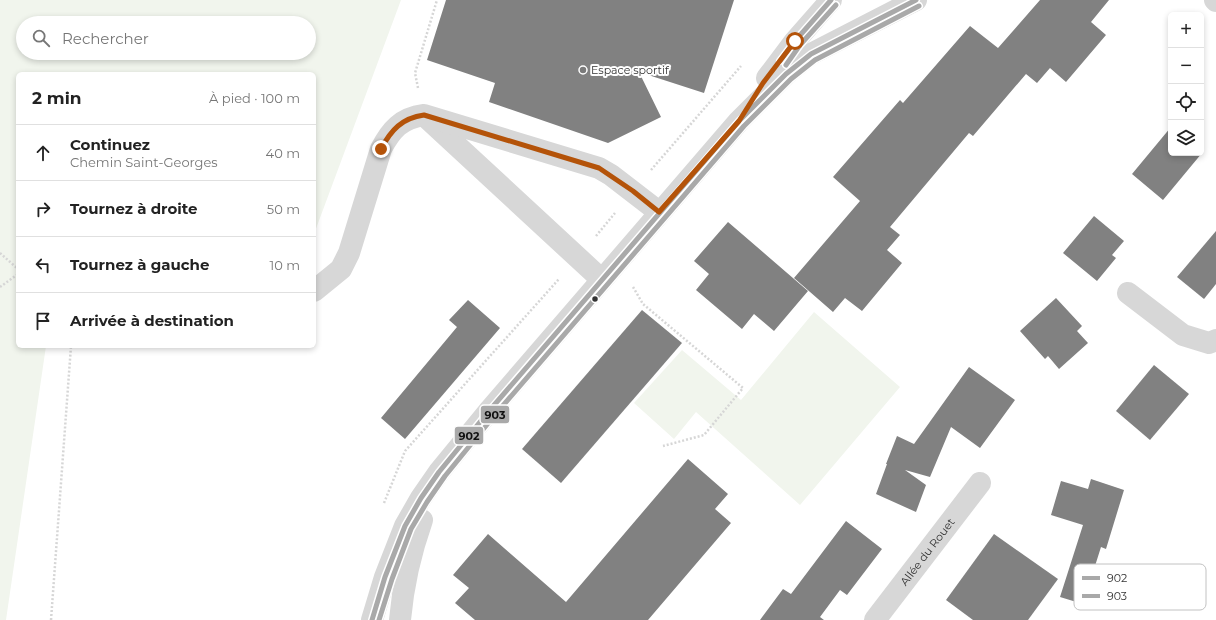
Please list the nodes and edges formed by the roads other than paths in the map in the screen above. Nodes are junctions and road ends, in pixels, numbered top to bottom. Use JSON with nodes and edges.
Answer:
{"nodes":[{"id":1,"x":831,"y":0,"type":"edge"},
{"id":2,"x":916,"y":0,"type":"edge"},
{"id":3,"x":424,"y":115,"type":"junction"},
{"id":4,"x":739,"y":121,"type":"junction"},
{"id":5,"x":659,"y":212,"type":"junction"},
{"id":6,"x":601,"y":280,"type":"junction"},
{"id":7,"x":316,"y":289,"type":"edge"},
{"id":8,"x":1128,"y":293,"type":"dead end"},
{"id":9,"x":1216,"y":340,"type":"edge"},
{"id":10,"x":439,"y":472,"type":"junction"},
{"id":11,"x":980,"y":482,"type":"dead end"},
{"id":12,"x":372,"y":620,"type":"edge"},
{"id":13,"x":400,"y":620,"type":"edge"},
{"id":14,"x":875,"y":620,"type":"edge"}],
"edges":[{"from":1,"to":4,"type":"street"},
{"from":2,"to":4,"type":"street"},
{"from":3,"to":5,"type":"street"},
{"from":3,"to":6,"type":"street"},
{"from":3,"to":7,"type":"street"},
{"from":4,"to":5,"type":"street"},
{"from":5,"to":6,"type":"street"},
{"from":6,"to":10,"type":"street"},
{"from":8,"to":9,"type":"street"},
{"from":10,"to":12,"type":"street"},
{"from":10,"to":13,"type":"street"},
{"from":11,"to":14,"type":"street","name":"Allée du Rouet"}]}
